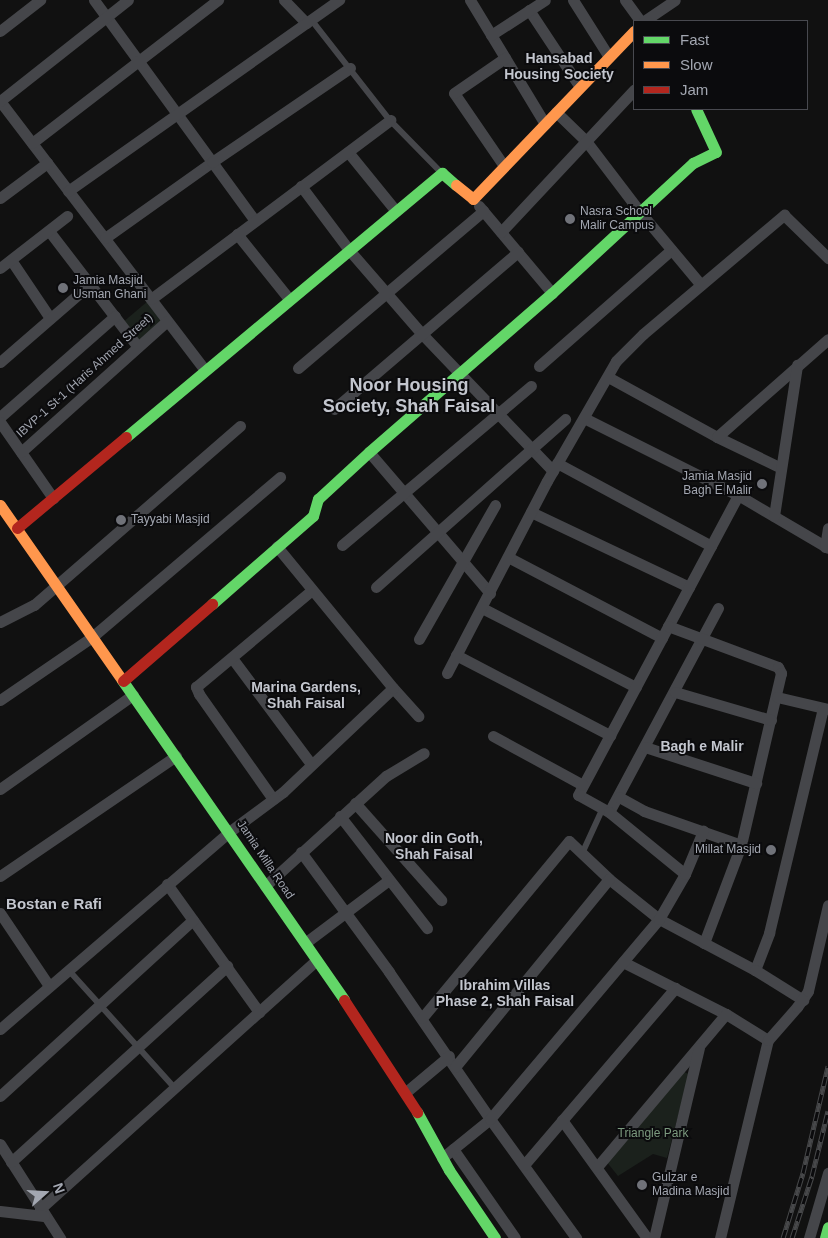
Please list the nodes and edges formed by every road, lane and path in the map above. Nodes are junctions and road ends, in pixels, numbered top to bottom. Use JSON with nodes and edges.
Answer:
{"nodes":[{"id":1,"x":40,"y":0,"type":"edge"},
{"id":2,"x":94,"y":0,"type":"edge"},
{"id":3,"x":128,"y":0,"type":"edge"},
{"id":4,"x":218,"y":0,"type":"edge"},
{"id":5,"x":284,"y":0,"type":"edge"},
{"id":6,"x":339,"y":0,"type":"edge"},
{"id":7,"x":470,"y":0,"type":"edge"},
{"id":8,"x":545,"y":0,"type":"edge"},
{"id":9,"x":572,"y":0,"type":"edge"},
{"id":10,"x":625,"y":0,"type":"edge"},
{"id":11,"x":668,"y":2,"type":"edge"},
{"id":12,"x":529,"y":10,"type":"junction"},
{"id":13,"x":107,"y":17,"type":"junction"},
{"id":14,"x":651,"y":19,"type":"edge"},
{"id":15,"x":639,"y":20,"type":"edge"},
{"id":16,"x":308,"y":21,"type":"junction"},
{"id":17,"x":0,"y":31,"type":"edge"},
{"id":18,"x":633,"y":32,"type":"edge"},
{"id":19,"x":491,"y":35,"type":"junction"},
{"id":20,"x":609,"y":57,"type":"junction"},
{"id":21,"x":505,"y":58,"type":"junction"},
{"id":22,"x":139,"y":60,"type":"junction"},
{"id":23,"x":350,"y":68,"type":"junction"},
{"id":24,"x":580,"y":87,"type":"junction"},
{"id":25,"x":633,"y":91,"type":"edge"},
{"id":26,"x":1,"y":104,"type":"edge"},
{"id":27,"x":696,"y":110,"type":"edge"},
{"id":28,"x":556,"y":112,"type":"junction"},
{"id":29,"x":177,"y":113,"type":"junction"},
{"id":30,"x":390,"y":120,"type":"junction"},
{"id":31,"x":545,"y":124,"type":"junction"},
{"id":32,"x":586,"y":141,"type":"junction"},
{"id":33,"x":32,"y":143,"type":"junction"},
{"id":34,"x":348,"y":152,"type":"junction"},
{"id":35,"x":46,"y":161,"type":"junction"},
{"id":36,"x":212,"y":162,"type":"junction"},
{"id":37,"x":504,"y":166,"type":"junction"},
{"id":38,"x":442,"y":173,"type":"junction"},
{"id":39,"x":301,"y":186,"type":"junction"},
{"id":40,"x":68,"y":191,"type":"junction"},
{"id":41,"x":0,"y":193,"type":"edge"},
{"id":42,"x":0,"y":198,"type":"edge"},
{"id":43,"x":474,"y":199,"type":"junction"},
{"id":44,"x":396,"y":211,"type":"junction"},
{"id":45,"x":483,"y":211,"type":"junction"},
{"id":46,"x":640,"y":212,"type":"junction"},
{"id":47,"x":67,"y":216,"type":"dead end"},
{"id":48,"x":255,"y":221,"type":"junction"},
{"id":49,"x":48,"y":231,"type":"junction"},
{"id":50,"x":501,"y":232,"type":"junction"},
{"id":51,"x":238,"y":234,"type":"junction"},
{"id":52,"x":105,"y":238,"type":"junction"},
{"id":53,"x":349,"y":250,"type":"junction"},
{"id":54,"x":671,"y":250,"type":"junction"},
{"id":55,"x":518,"y":252,"type":"junction"},
{"id":56,"x":828,"y":258,"type":"edge"},
{"id":57,"x":11,"y":260,"type":"junction"},
{"id":58,"x":0,"y":268,"type":"edge"},
{"id":59,"x":90,"y":284,"type":"junction"},
{"id":60,"x":700,"y":285,"type":"junction"},
{"id":61,"x":552,"y":292,"type":"junction"},
{"id":62,"x":387,"y":294,"type":"junction"},
{"id":63,"x":151,"y":299,"type":"junction"},
{"id":64,"x":289,"y":299,"type":"junction"},
{"id":65,"x":115,"y":316,"type":"junction"},
{"id":66,"x":50,"y":318,"type":"junction"},
{"id":67,"x":167,"y":321,"type":"junction"},
{"id":68,"x":423,"y":335,"type":"junction"},
{"id":69,"x":828,"y":338,"type":"edge"},
{"id":70,"x":138,"y":347,"type":"junction"},
{"id":71,"x":0,"y":362,"type":"edge"},
{"id":72,"x":797,"y":365,"type":"junction"},
{"id":73,"x":539,"y":366,"type":"dead end"},
{"id":74,"x":298,"y":368,"type":"dead end"},
{"id":75,"x":204,"y":369,"type":"junction"},
{"id":76,"x":460,"y":373,"type":"junction"},
{"id":77,"x":608,"y":377,"type":"junction"},
{"id":78,"x":531,"y":386,"type":"dead end"},
{"id":79,"x":334,"y":409,"type":"dead end"},
{"id":80,"x":499,"y":414,"type":"junction"},
{"id":81,"x":0,"y":417,"type":"edge"},
{"id":82,"x":584,"y":418,"type":"junction"},
{"id":83,"x":565,"y":419,"type":"dead end"},
{"id":84,"x":0,"y":422,"type":"edge"},
{"id":85,"x":240,"y":426,"type":"dead end"},
{"id":86,"x":717,"y":437,"type":"junction"},
{"id":87,"x":25,"y":449,"type":"junction"},
{"id":88,"x":531,"y":449,"type":"junction"},
{"id":89,"x":369,"y":452,"type":"junction"},
{"id":90,"x":555,"y":467,"type":"junction"},
{"id":91,"x":781,"y":468,"type":"junction"},
{"id":92,"x":280,"y":477,"type":"dead end"},
{"id":93,"x":404,"y":494,"type":"junction"},
{"id":94,"x":738,"y":495,"type":"junction"},
{"id":95,"x":54,"y":498,"type":"junction"},
{"id":96,"x":0,"y":506,"type":"edge"},
{"id":97,"x":495,"y":506,"type":"dead end"},
{"id":98,"x":531,"y":512,"type":"junction"},
{"id":99,"x":774,"y":516,"type":"junction"},
{"id":100,"x":17,"y":528,"type":"junction"},
{"id":101,"x":828,"y":528,"type":"edge"},
{"id":102,"x":438,"y":533,"type":"junction"},
{"id":103,"x":342,"y":545,"type":"dead end"},
{"id":104,"x":711,"y":546,"type":"junction"},
{"id":105,"x":277,"y":547,"type":"junction"},
{"id":106,"x":826,"y":548,"type":"edge"},
{"id":107,"x":508,"y":557,"type":"junction"},
{"id":108,"x":462,"y":561,"type":"junction"},
{"id":109,"x":57,"y":586,"type":"junction"},
{"id":110,"x":376,"y":587,"type":"dead end"},
{"id":111,"x":689,"y":587,"type":"junction"},
{"id":112,"x":312,"y":590,"type":"junction"},
{"id":113,"x":490,"y":592,"type":"junction"},
{"id":114,"x":482,"y":608,"type":"junction"},
{"id":115,"x":718,"y":608,"type":"dead end"},
{"id":116,"x":0,"y":622,"type":"edge"},
{"id":117,"x":668,"y":626,"type":"junction"},
{"id":118,"x":92,"y":637,"type":"junction"},
{"id":119,"x":662,"y":638,"type":"junction"},
{"id":120,"x":703,"y":638,"type":"junction"},
{"id":121,"x":419,"y":639,"type":"dead end"},
{"id":122,"x":456,"y":655,"type":"junction"},
{"id":123,"x":232,"y":658,"type":"junction"},
{"id":124,"x":447,"y":673,"type":"dead end"},
{"id":125,"x":123,"y":681,"type":"junction"},
{"id":126,"x":636,"y":687,"type":"junction"},
{"id":127,"x":392,"y":688,"type":"junction"},
{"id":128,"x":675,"y":692,"type":"junction"},
{"id":129,"x":133,"y":695,"type":"junction"},
{"id":130,"x":777,"y":697,"type":"junction"},
{"id":131,"x":0,"y":700,"type":"edge"},
{"id":132,"x":826,"y":708,"type":"edge"},
{"id":133,"x":418,"y":716,"type":"dead end"},
{"id":134,"x":771,"y":720,"type":"junction"},
{"id":135,"x":610,"y":735,"type":"junction"},
{"id":136,"x":493,"y":736,"type":"dead end"},
{"id":137,"x":645,"y":748,"type":"junction"},
{"id":138,"x":424,"y":753,"type":"dead end"},
{"id":139,"x":176,"y":756,"type":"junction"},
{"id":140,"x":311,"y":764,"type":"junction"},
{"id":141,"x":756,"y":783,"type":"junction"},
{"id":142,"x":583,"y":785,"type":"junction"},
{"id":143,"x":0,"y":789,"type":"edge"},
{"id":144,"x":619,"y":797,"type":"junction"},
{"id":145,"x":273,"y":799,"type":"junction"},
{"id":146,"x":355,"y":803,"type":"junction"},
{"id":147,"x":606,"y":810,"type":"junction"},
{"id":148,"x":340,"y":816,"type":"junction"},
{"id":149,"x":703,"y":831,"type":"junction"},
{"id":150,"x":229,"y":832,"type":"junction"},
{"id":151,"x":741,"y":845,"type":"junction"},
{"id":152,"x":301,"y":852,"type":"junction"},
{"id":153,"x":582,"y":854,"type":"junction"},
{"id":154,"x":686,"y":874,"type":"junction"},
{"id":155,"x":0,"y":876,"type":"edge"},
{"id":156,"x":609,"y":878,"type":"junction"},
{"id":157,"x":389,"y":880,"type":"junction"},
{"id":158,"x":167,"y":884,"type":"junction"},
{"id":159,"x":265,"y":886,"type":"junction"},
{"id":160,"x":441,"y":900,"type":"dead end"},
{"id":161,"x":828,"y":905,"type":"edge"},
{"id":162,"x":0,"y":913,"type":"edge"},
{"id":163,"x":346,"y":914,"type":"junction"},
{"id":164,"x":659,"y":919,"type":"junction"},
{"id":165,"x":193,"y":920,"type":"junction"},
{"id":166,"x":427,"y":928,"type":"dead end"},
{"id":167,"x":305,"y":943,"type":"junction"},
{"id":168,"x":704,"y":943,"type":"junction"},
{"id":169,"x":317,"y":960,"type":"junction"},
{"id":170,"x":622,"y":962,"type":"junction"},
{"id":171,"x":227,"y":966,"type":"junction"},
{"id":172,"x":68,"y":969,"type":"junction"},
{"id":173,"x":754,"y":970,"type":"junction"},
{"id":174,"x":49,"y":986,"type":"junction"},
{"id":175,"x":675,"y":988,"type":"junction"},
{"id":176,"x":803,"y":1000,"type":"junction"},
{"id":177,"x":100,"y":1005,"type":"junction"},
{"id":178,"x":259,"y":1012,"type":"junction"},
{"id":179,"x":726,"y":1014,"type":"junction"},
{"id":180,"x":422,"y":1018,"type":"junction"},
{"id":181,"x":0,"y":1029,"type":"edge"},
{"id":182,"x":768,"y":1040,"type":"junction"},
{"id":183,"x":137,"y":1046,"type":"junction"},
{"id":184,"x":700,"y":1046,"type":"junction"},
{"id":185,"x":449,"y":1056,"type":"junction"},
{"id":186,"x":455,"y":1067,"type":"junction"},
{"id":187,"x":175,"y":1088,"type":"junction"},
{"id":188,"x":406,"y":1092,"type":"junction"},
{"id":189,"x":0,"y":1096,"type":"edge"},
{"id":190,"x":490,"y":1119,"type":"junction"},
{"id":191,"x":562,"y":1120,"type":"junction"},
{"id":192,"x":0,"y":1144,"type":"edge"},
{"id":193,"x":453,"y":1149,"type":"junction"},
{"id":194,"x":11,"y":1162,"type":"junction"},
{"id":195,"x":445,"y":1164,"type":"junction"},
{"id":196,"x":524,"y":1165,"type":"junction"},
{"id":197,"x":598,"y":1167,"type":"junction"},
{"id":198,"x":828,"y":1173,"type":"edge"},
{"id":199,"x":0,"y":1210,"type":"edge"},
{"id":200,"x":42,"y":1212,"type":"junction"},
{"id":201,"x":828,"y":1227,"type":"edge"},
{"id":202,"x":60,"y":1238,"type":"edge"},
{"id":203,"x":488,"y":1238,"type":"edge"},
{"id":204,"x":495,"y":1238,"type":"edge"},
{"id":205,"x":515,"y":1238,"type":"edge"},
{"id":206,"x":576,"y":1238,"type":"edge"},
{"id":207,"x":647,"y":1238,"type":"edge"},
{"id":208,"x":654,"y":1238,"type":"edge"},
{"id":209,"x":720,"y":1238,"type":"edge"},
{"id":210,"x":810,"y":1238,"type":"edge"},
{"id":211,"x":825,"y":1238,"type":"edge"}],
"edges":[{"from":1,"to":17,"type":"street"},
{"from":2,"to":13,"type":"street"},
{"from":3,"to":13,"type":"street"},
{"from":4,"to":22,"type":"street"},
{"from":5,"to":16,"type":"street"},
{"from":6,"to":16,"type":"street"},
{"from":7,"to":19,"type":"street"},
{"from":8,"to":12,"type":"street"},
{"from":9,"to":20,"type":"street"},
{"from":10,"to":15,"type":"street"},
{"from":11,"to":14,"type":"street"},
{"from":12,"to":19,"type":"street"},
{"from":12,"to":24,"type":"street"},
{"from":13,"to":22,"type":"street"},
{"from":13,"to":26,"type":"street"},
{"from":16,"to":23,"type":"lane"},
{"from":16,"to":29,"type":"street"},
{"from":18,"to":20,"type":"street"},
{"from":19,"to":21,"type":"street"},
{"from":20,"to":24,"type":"street"},
{"from":21,"to":31,"type":"street"},
{"from":21,"to":37,"type":"street"},
{"from":22,"to":29,"type":"street"},
{"from":22,"to":33,"type":"street"},
{"from":23,"to":30,"type":"lane"},
{"from":23,"to":36,"type":"street"},
{"from":24,"to":28,"type":"street"},
{"from":25,"to":32,"type":"street"},
{"from":26,"to":33,"type":"street"},
{"from":27,"to":46,"type":"street"},
{"from":28,"to":31,"type":"street"},
{"from":28,"to":32,"type":"street"},
{"from":29,"to":36,"type":"street"},
{"from":29,"to":40,"type":"street"},
{"from":30,"to":34,"type":"street"},
{"from":30,"to":38,"type":"lane"},
{"from":31,"to":37,"type":"street"},
{"from":32,"to":46,"type":"street"},
{"from":32,"to":50,"type":"street"},
{"from":33,"to":35,"type":"street"},
{"from":34,"to":39,"type":"street"},
{"from":34,"to":44,"type":"street"},
{"from":35,"to":40,"type":"street"},
{"from":35,"to":41,"type":"street"},
{"from":35,"to":42,"type":"street"},
{"from":36,"to":48,"type":"street"},
{"from":36,"to":52,"type":"street"},
{"from":37,"to":43,"type":"street"},
{"from":38,"to":43,"type":"street"},
{"from":38,"to":44,"type":"street"},
{"from":39,"to":48,"type":"street"},
{"from":39,"to":53,"type":"street"},
{"from":40,"to":52,"type":"street"},
{"from":43,"to":45,"type":"street"},
{"from":44,"to":53,"type":"street"},
{"from":45,"to":50,"type":"street"},
{"from":45,"to":62,"type":"street"},
{"from":46,"to":54,"type":"street"},
{"from":46,"to":61,"type":"street"},
{"from":47,"to":49,"type":"street"},
{"from":48,"to":51,"type":"street"},
{"from":49,"to":57,"type":"street"},
{"from":49,"to":59,"type":"street"},
{"from":50,"to":55,"type":"street"},
{"from":51,"to":63,"type":"street"},
{"from":51,"to":64,"type":"street"},
{"from":52,"to":63,"type":"street"},
{"from":53,"to":62,"type":"street"},
{"from":53,"to":64,"type":"street"},
{"from":54,"to":60,"type":"street"},
{"from":54,"to":73,"type":"street"},
{"from":55,"to":61,"type":"street"},
{"from":55,"to":68,"type":"street"},
{"from":56,"to":60,"type":"street"},
{"from":57,"to":58,"type":"street"},
{"from":57,"to":66,"type":"street"},
{"from":59,"to":65,"type":"street"},
{"from":59,"to":66,"type":"street"},
{"from":60,"to":77,"type":"street"},
{"from":61,"to":76,"type":"street"},
{"from":62,"to":68,"type":"street"},
{"from":62,"to":74,"type":"street"},
{"from":63,"to":67,"type":"street"},
{"from":64,"to":75,"type":"street"},
{"from":65,"to":70,"type":"street"},
{"from":65,"to":81,"type":"street"},
{"from":66,"to":71,"type":"street"},
{"from":67,"to":70,"type":"street","name":"IBVP-1 St-1 (Haris Ahmed Street)"},
{"from":67,"to":75,"type":"street"},
{"from":67,"to":87,"type":"street"},
{"from":68,"to":76,"type":"street"},
{"from":68,"to":79,"type":"street"},
{"from":69,"to":72,"type":"street"},
{"from":70,"to":87,"type":"street","name":"IBVP-1 St-1 (Haris Ahmed Street)"},
{"from":72,"to":86,"type":"street"},
{"from":72,"to":91,"type":"street"},
{"from":75,"to":95,"type":"street"},
{"from":76,"to":80,"type":"street"},
{"from":76,"to":89,"type":"street"},
{"from":77,"to":82,"type":"street"},
{"from":77,"to":86,"type":"street"},
{"from":78,"to":80,"type":"street"},
{"from":80,"to":88,"type":"street"},
{"from":80,"to":93,"type":"street"},
{"from":82,"to":90,"type":"street"},
{"from":82,"to":94,"type":"street"},
{"from":83,"to":88,"type":"street"},
{"from":84,"to":87,"type":"street"},
{"from":85,"to":109,"type":"street"},
{"from":86,"to":91,"type":"street"},
{"from":87,"to":95,"type":"street"},
{"from":88,"to":90,"type":"street"},
{"from":88,"to":102,"type":"street"},
{"from":89,"to":93,"type":"street"},
{"from":89,"to":105,"type":"street"},
{"from":90,"to":98,"type":"street"},
{"from":90,"to":104,"type":"street"},
{"from":91,"to":99,"type":"street"},
{"from":92,"to":118,"type":"street"},
{"from":93,"to":102,"type":"street"},
{"from":93,"to":103,"type":"street"},
{"from":94,"to":99,"type":"street"},
{"from":94,"to":104,"type":"street"},
{"from":95,"to":100,"type":"street"},
{"from":96,"to":100,"type":"street","name":"Jamia Milla Road"},
{"from":97,"to":108,"type":"street"},
{"from":98,"to":107,"type":"street"},
{"from":98,"to":111,"type":"street"},
{"from":99,"to":106,"type":"street"},
{"from":100,"to":109,"type":"street","name":"Jamia Milla Road"},
{"from":101,"to":106,"type":"street"},
{"from":102,"to":108,"type":"street"},
{"from":102,"to":110,"type":"street"},
{"from":104,"to":111,"type":"street"},
{"from":105,"to":112,"type":"street"},
{"from":105,"to":125,"type":"street"},
{"from":107,"to":113,"type":"street"},
{"from":107,"to":119,"type":"street"},
{"from":108,"to":113,"type":"street"},
{"from":108,"to":121,"type":"street"},
{"from":109,"to":116,"type":"street"},
{"from":109,"to":118,"type":"street","name":"Jamia Milla Road"},
{"from":111,"to":117,"type":"street"},
{"from":112,"to":123,"type":"street"},
{"from":112,"to":127,"type":"street"},
{"from":113,"to":114,"type":"street"},
{"from":114,"to":122,"type":"street"},
{"from":114,"to":126,"type":"street"},
{"from":115,"to":120,"type":"street"},
{"from":117,"to":119,"type":"street"},
{"from":117,"to":120,"type":"street"},
{"from":118,"to":125,"type":"street","name":"Jamia Milla Road"},
{"from":118,"to":131,"type":"street"},
{"from":119,"to":126,"type":"street"},
{"from":120,"to":128,"type":"street"},
{"from":120,"to":130,"type":"street"},
{"from":122,"to":124,"type":"street"},
{"from":122,"to":135,"type":"street"},
{"from":123,"to":140,"type":"street"},
{"from":123,"to":145,"type":"street"},
{"from":125,"to":129,"type":"street","name":"Jamia Milla Road"},
{"from":126,"to":135,"type":"street"},
{"from":127,"to":133,"type":"street"},
{"from":127,"to":140,"type":"street"},
{"from":128,"to":134,"type":"street"},
{"from":128,"to":137,"type":"street"},
{"from":129,"to":139,"type":"street","name":"Jamia Milla Road"},
{"from":129,"to":143,"type":"street"},
{"from":130,"to":132,"type":"street"},
{"from":130,"to":134,"type":"street"},
{"from":132,"to":173,"type":"street"},
{"from":134,"to":141,"type":"street"},
{"from":135,"to":142,"type":"street"},
{"from":136,"to":142,"type":"street"},
{"from":137,"to":141,"type":"street"},
{"from":137,"to":144,"type":"street"},
{"from":138,"to":146,"type":"street"},
{"from":139,"to":150,"type":"street","name":"Jamia Milla Road"},
{"from":139,"to":155,"type":"street"},
{"from":140,"to":145,"type":"street"},
{"from":141,"to":151,"type":"street"},
{"from":142,"to":147,"type":"street"},
{"from":144,"to":147,"type":"street"},
{"from":144,"to":149,"type":"street"},
{"from":145,"to":150,"type":"street"},
{"from":146,"to":148,"type":"street"},
{"from":146,"to":160,"type":"street"},
{"from":147,"to":153,"type":"lane"},
{"from":147,"to":154,"type":"street"},
{"from":148,"to":152,"type":"street"},
{"from":148,"to":157,"type":"street"},
{"from":149,"to":151,"type":"street"},
{"from":149,"to":154,"type":"street"},
{"from":150,"to":158,"type":"street"},
{"from":150,"to":159,"type":"street","name":"Jamia Milla Road"},
{"from":151,"to":168,"type":"street"},
{"from":152,"to":159,"type":"street"},
{"from":152,"to":163,"type":"street"},
{"from":153,"to":156,"type":"street"},
{"from":153,"to":180,"type":"street"},
{"from":154,"to":164,"type":"street"},
{"from":156,"to":164,"type":"street"},
{"from":156,"to":186,"type":"street"},
{"from":157,"to":163,"type":"street"},
{"from":157,"to":166,"type":"street"},
{"from":158,"to":165,"type":"street"},
{"from":158,"to":172,"type":"street"},
{"from":159,"to":167,"type":"street","name":"Jamia Milla Road"},
{"from":161,"to":176,"type":"street"},
{"from":162,"to":174,"type":"street"},
{"from":163,"to":167,"type":"street"},
{"from":163,"to":180,"type":"street"},
{"from":164,"to":168,"type":"street"},
{"from":164,"to":170,"type":"street"},
{"from":165,"to":171,"type":"street"},
{"from":165,"to":177,"type":"street"},
{"from":167,"to":169,"type":"street","name":"Jamia Milla Road"},
{"from":168,"to":173,"type":"street"},
{"from":169,"to":178,"type":"street"},
{"from":169,"to":188,"type":"street","name":"Jamia Milla Road"},
{"from":170,"to":175,"type":"street"},
{"from":170,"to":190,"type":"street"},
{"from":171,"to":178,"type":"street"},
{"from":171,"to":183,"type":"street"},
{"from":172,"to":174,"type":"street"},
{"from":172,"to":177,"type":"lane"},
{"from":173,"to":176,"type":"street"},
{"from":174,"to":181,"type":"street"},
{"from":175,"to":179,"type":"street"},
{"from":175,"to":191,"type":"street"},
{"from":176,"to":182,"type":"street"},
{"from":177,"to":183,"type":"lane"},
{"from":177,"to":189,"type":"street"},
{"from":178,"to":187,"type":"street"},
{"from":179,"to":182,"type":"street"},
{"from":179,"to":184,"type":"street"},
{"from":180,"to":185,"type":"street"},
{"from":182,"to":209,"type":"street"},
{"from":183,"to":187,"type":"lane"},
{"from":183,"to":194,"type":"street"},
{"from":184,"to":197,"type":"street"},
{"from":184,"to":208,"type":"street"},
{"from":185,"to":186,"type":"street"},
{"from":185,"to":188,"type":"street"},
{"from":186,"to":190,"type":"street"},
{"from":187,"to":200,"type":"street"},
{"from":188,"to":195,"type":"street","name":"Jamia Milla Road"},
{"from":190,"to":193,"type":"street"},
{"from":190,"to":196,"type":"street"},
{"from":191,"to":196,"type":"street"},
{"from":191,"to":197,"type":"street"},
{"from":192,"to":194,"type":"street"},
{"from":193,"to":195,"type":"street"},
{"from":193,"to":205,"type":"street"},
{"from":194,"to":200,"type":"street"},
{"from":195,"to":203,"type":"street"},
{"from":195,"to":204,"type":"street","name":"Jamia Milla Road"},
{"from":196,"to":206,"type":"street"},
{"from":197,"to":207,"type":"street"},
{"from":198,"to":210,"type":"street"},
{"from":199,"to":200,"type":"street"},
{"from":200,"to":202,"type":"street"},
{"from":201,"to":211,"type":"street"}]}
